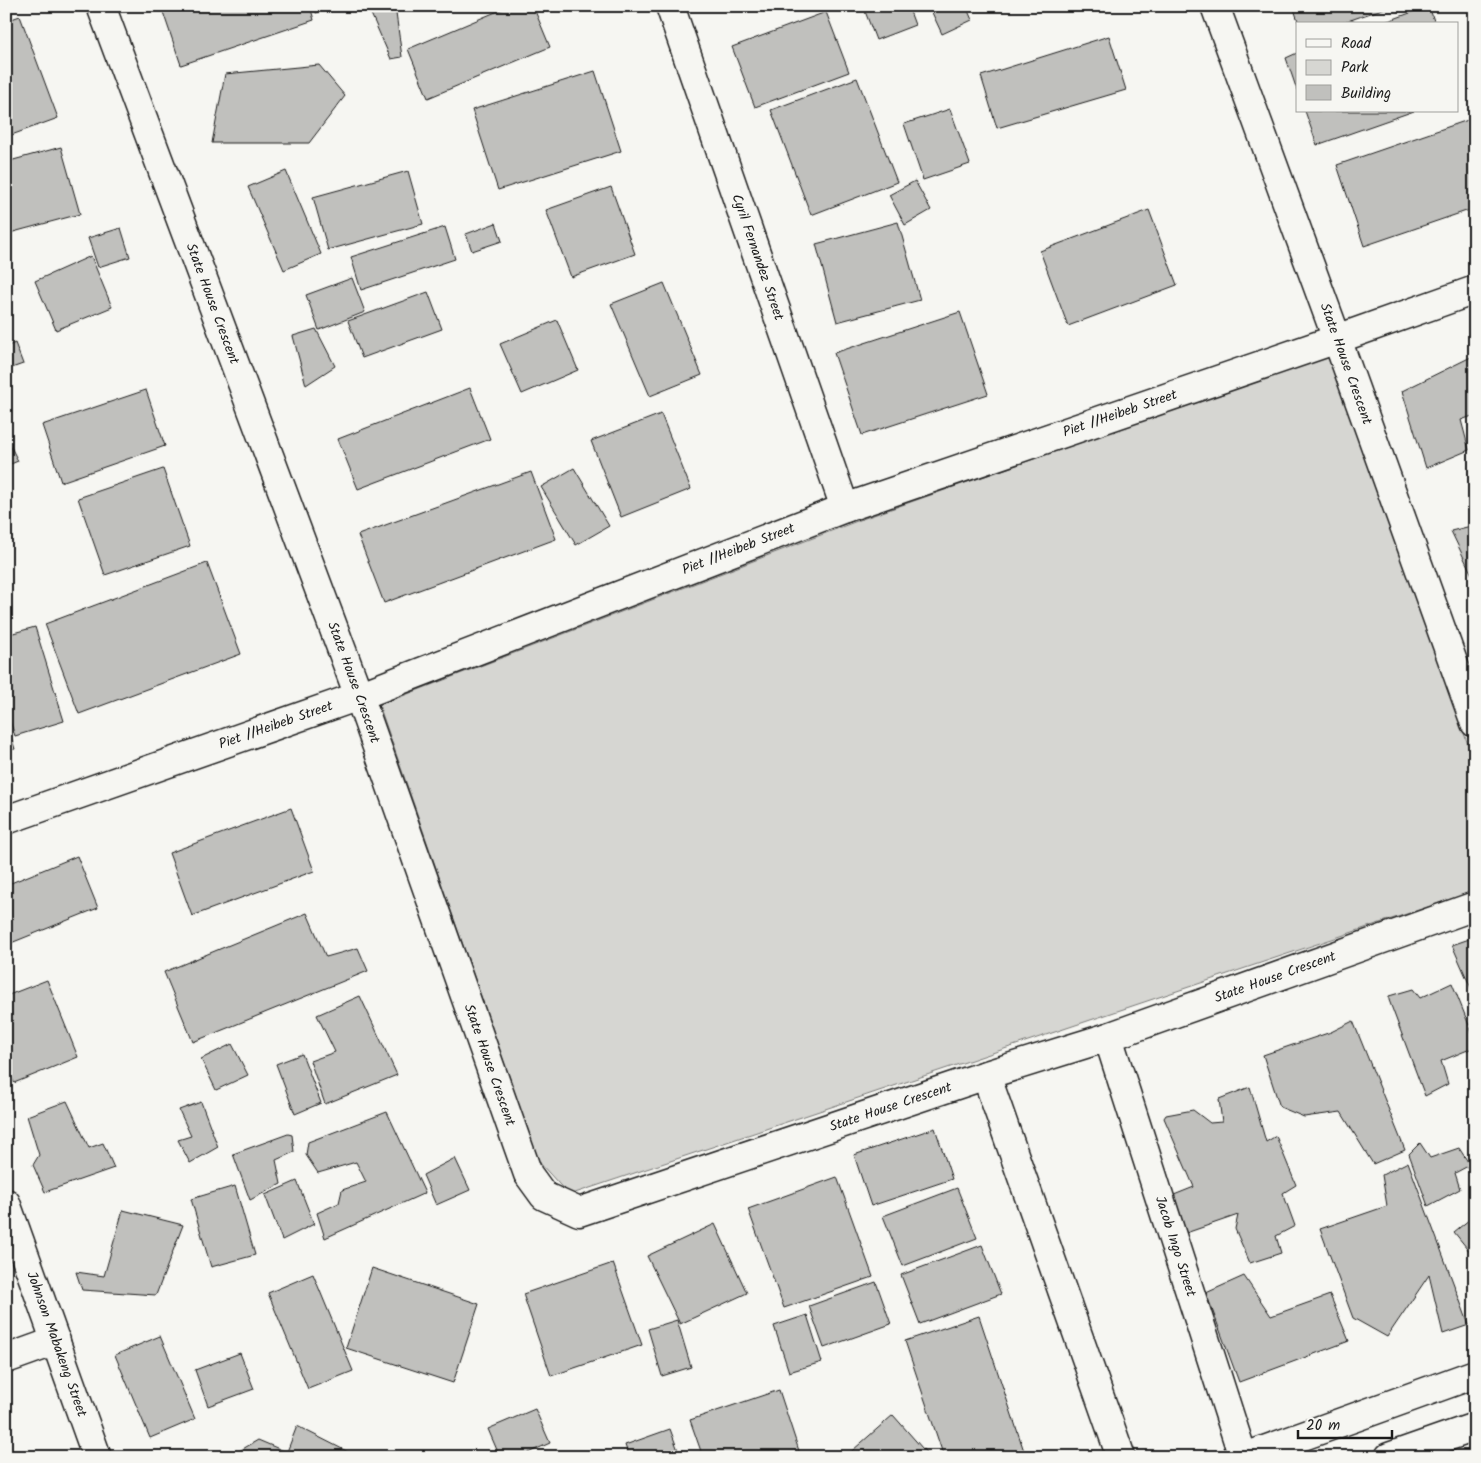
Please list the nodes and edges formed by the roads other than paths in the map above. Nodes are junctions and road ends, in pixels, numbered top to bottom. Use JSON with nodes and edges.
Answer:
{"nodes":[{"id":1,"x":100,"y":6,"type":"edge"},
{"id":2,"x":670,"y":6,"type":"edge"},
{"id":3,"x":1215,"y":6,"type":"edge"},
{"id":4,"x":1475,"y":290,"type":"edge"},
{"id":5,"x":1337,"y":339,"type":"junction"},
{"id":6,"x":846,"y":508,"type":"junction"},
{"id":7,"x":359,"y":696,"type":"junction"},
{"id":8,"x":1475,"y":723,"type":"edge"},
{"id":9,"x":6,"y":820,"type":"edge"},
{"id":10,"x":1475,"y":906,"type":"edge"},
{"id":11,"x":1108,"y":1037,"type":"junction"},
{"id":12,"x":986,"y":1075,"type":"junction"},
{"id":13,"x":6,"y":1203,"type":"edge"},
{"id":14,"x":56,"y":1341,"type":"junction"},
{"id":15,"x":6,"y":1359,"type":"edge"},
{"id":16,"x":1475,"y":1374,"type":"edge"},
{"id":17,"x":1475,"y":1427,"type":"edge"},
{"id":18,"x":97,"y":1457,"type":"edge"},
{"id":19,"x":1121,"y":1457,"type":"edge"},
{"id":20,"x":1244,"y":1457,"type":"edge"},
{"id":21,"x":1389,"y":1457,"type":"edge"}],
"edges":[{"from":1,"to":7,"type":"street","name":"State House Crescent"},
{"from":2,"to":6,"type":"street","name":"Cyril Fernandez Street"},
{"from":3,"to":5,"type":"street","name":"State House Crescent"},
{"from":4,"to":5,"type":"street","name":"Piet //Heibeb Street"},
{"from":5,"to":6,"type":"street","name":"Piet //Heibeb Street"},
{"from":5,"to":8,"type":"street","name":"State House Crescent"},
{"from":6,"to":7,"type":"street","name":"Piet //Heibeb Street"},
{"from":7,"to":9,"type":"street","name":"Piet //Heibeb Street"},
{"from":7,"to":12,"type":"street","name":"State House Crescent"},
{"from":10,"to":11,"type":"street","name":"State House Crescent"},
{"from":11,"to":12,"type":"street","name":"State House Crescent"},
{"from":11,"to":20,"type":"street","name":"Jacob Ingo Street"},
{"from":12,"to":19,"type":"street"},
{"from":13,"to":14,"type":"street","name":"Johnson Mabakeng Street"},
{"from":14,"to":15,"type":"street"},
{"from":14,"to":18,"type":"street","name":"Johnson Mabakeng Street"},
{"from":16,"to":20,"type":"street"},
{"from":17,"to":21,"type":"street"}]}
